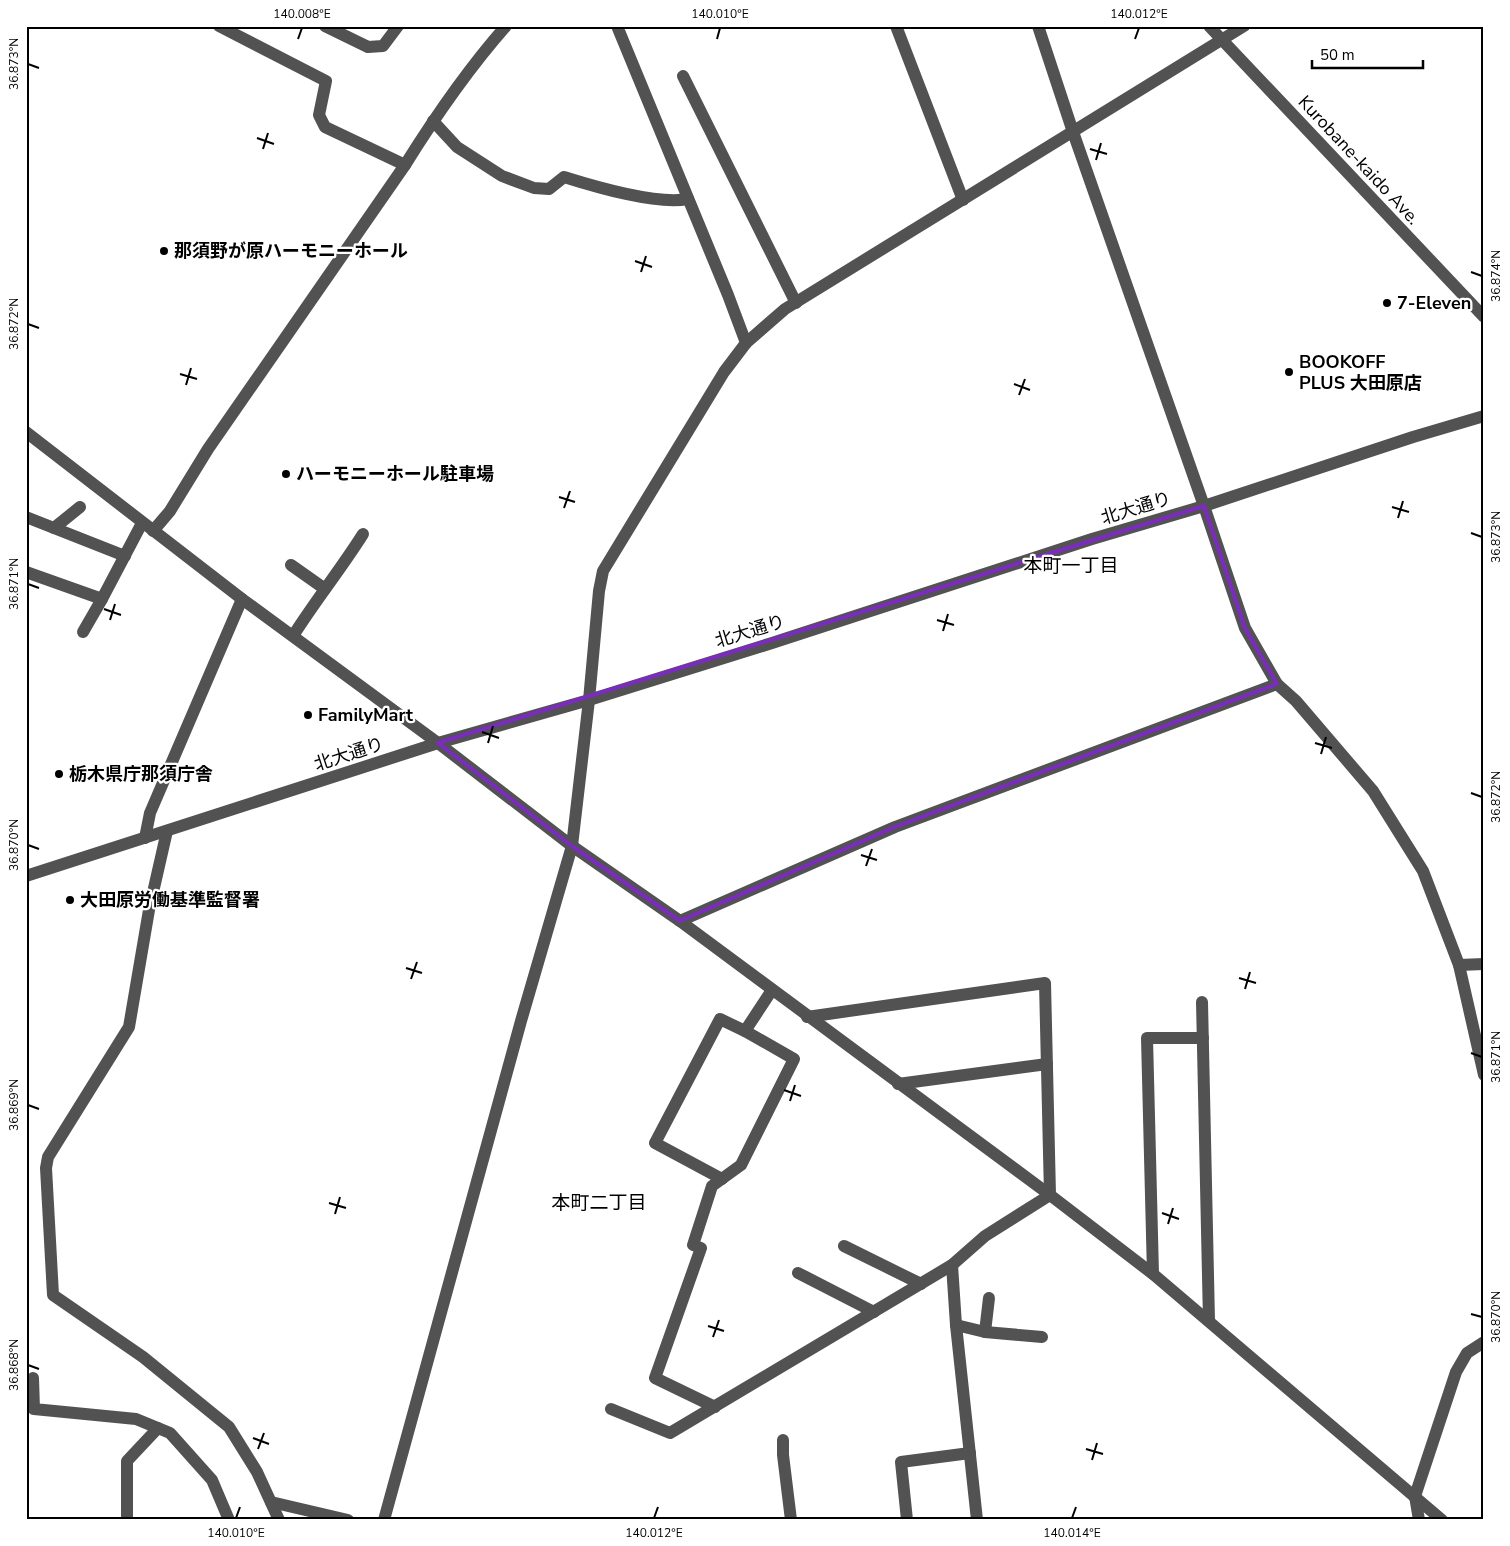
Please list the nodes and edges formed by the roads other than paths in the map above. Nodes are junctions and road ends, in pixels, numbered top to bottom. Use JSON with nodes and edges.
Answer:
{"nodes":[{"id":1,"x":219,"y":26,"type":"edge"},
{"id":2,"x":325,"y":26,"type":"edge"},
{"id":3,"x":398,"y":26,"type":"edge"},
{"id":4,"x":506,"y":26,"type":"edge"},
{"id":5,"x":618,"y":26,"type":"edge"},
{"id":6,"x":896,"y":26,"type":"edge"},
{"id":7,"x":1038,"y":26,"type":"edge"},
{"id":8,"x":1209,"y":26,"type":"edge"},
{"id":9,"x":1244,"y":26,"type":"edge"},
{"id":10,"x":241,"y":31,"type":"edge"},
{"id":11,"x":1222,"y":40,"type":"junction"},
{"id":12,"x":683,"y":76,"type":"dead end"},
{"id":13,"x":433,"y":121,"type":"junction"},
{"id":14,"x":1073,"y":132,"type":"junction"},
{"id":15,"x":404,"y":165,"type":"junction"},
{"id":16,"x":688,"y":199,"type":"junction"},
{"id":17,"x":963,"y":200,"type":"junction"},
{"id":18,"x":796,"y":302,"type":"junction"},
{"id":19,"x":1484,"y":317,"type":"edge"},
{"id":20,"x":746,"y":344,"type":"junction"},
{"id":21,"x":1484,"y":416,"type":"edge"},
{"id":22,"x":26,"y":432,"type":"edge"},
{"id":23,"x":1204,"y":506,"type":"junction"},
{"id":24,"x":80,"y":507,"type":"dead end"},
{"id":25,"x":26,"y":517,"type":"edge"},
{"id":26,"x":147,"y":527,"type":"junction"},
{"id":27,"x":54,"y":528,"type":"junction"},
{"id":28,"x":363,"y":534,"type":"dead end"},
{"id":29,"x":125,"y":556,"type":"junction"},
{"id":30,"x":291,"y":565,"type":"dead end"},
{"id":31,"x":26,"y":572,"type":"edge"},
{"id":32,"x":325,"y":589,"type":"junction"},
{"id":33,"x":102,"y":599,"type":"junction"},
{"id":34,"x":242,"y":599,"type":"junction"},
{"id":35,"x":83,"y":632,"type":"dead end"},
{"id":36,"x":293,"y":636,"type":"junction"},
{"id":37,"x":1277,"y":684,"type":"junction"},
{"id":38,"x":589,"y":700,"type":"junction"},
{"id":39,"x":438,"y":743,"type":"junction"},
{"id":40,"x":167,"y":831,"type":"junction"},
{"id":41,"x":145,"y":838,"type":"junction"},
{"id":42,"x":572,"y":846,"type":"junction"},
{"id":43,"x":26,"y":876,"type":"edge"},
{"id":44,"x":680,"y":921,"type":"junction"},
{"id":45,"x":1484,"y":964,"type":"edge"},
{"id":46,"x":1459,"y":965,"type":"junction"},
{"id":47,"x":772,"y":990,"type":"junction"},
{"id":48,"x":1202,"y":1002,"type":"dead end"},
{"id":49,"x":807,"y":1017,"type":"junction"},
{"id":50,"x":745,"y":1031,"type":"junction"},
{"id":51,"x":1203,"y":1038,"type":"junction"},
{"id":52,"x":1047,"y":1064,"type":"junction"},
{"id":53,"x":1484,"y":1075,"type":"edge"},
{"id":54,"x":898,"y":1084,"type":"junction"},
{"id":55,"x":722,"y":1179,"type":"junction"},
{"id":56,"x":1050,"y":1195,"type":"junction"},
{"id":57,"x":844,"y":1246,"type":"dead end"},
{"id":58,"x":952,"y":1265,"type":"junction"},
{"id":59,"x":798,"y":1273,"type":"dead end"},
{"id":60,"x":1153,"y":1274,"type":"junction"},
{"id":61,"x":921,"y":1284,"type":"junction"},
{"id":62,"x":989,"y":1298,"type":"dead end"},
{"id":63,"x":874,"y":1312,"type":"junction"},
{"id":64,"x":1210,"y":1321,"type":"junction"},
{"id":65,"x":956,"y":1325,"type":"junction"},
{"id":66,"x":984,"y":1332,"type":"junction"},
{"id":67,"x":1042,"y":1337,"type":"dead end"},
{"id":68,"x":1484,"y":1342,"type":"edge"},
{"id":69,"x":34,"y":1378,"type":"dead end"},
{"id":70,"x":715,"y":1406,"type":"junction"},
{"id":71,"x":611,"y":1408,"type":"dead end"},
{"id":72,"x":158,"y":1428,"type":"junction"},
{"id":73,"x":783,"y":1440,"type":"dead end"},
{"id":74,"x":970,"y":1453,"type":"junction"},
{"id":75,"x":1415,"y":1496,"type":"junction"},
{"id":76,"x":271,"y":1502,"type":"junction"},
{"id":77,"x":128,"y":1520,"type":"edge"},
{"id":78,"x":228,"y":1520,"type":"edge"},
{"id":79,"x":279,"y":1520,"type":"edge"},
{"id":80,"x":348,"y":1520,"type":"edge"},
{"id":81,"x":384,"y":1520,"type":"edge"},
{"id":82,"x":791,"y":1520,"type":"edge"},
{"id":83,"x":908,"y":1520,"type":"edge"},
{"id":84,"x":977,"y":1520,"type":"edge"},
{"id":85,"x":1419,"y":1520,"type":"edge"},
{"id":86,"x":1442,"y":1520,"type":"edge"}],
"edges":[{"from":1,"to":10,"type":"street"},
{"from":2,"to":3,"type":"street"},
{"from":4,"to":13,"type":"street"},
{"from":5,"to":16,"type":"street"},
{"from":6,"to":17,"type":"street"},
{"from":7,"to":14,"type":"street"},
{"from":8,"to":11,"type":"street","name":"Kurobane-kaido Ave."},
{"from":9,"to":11,"type":"street"},
{"from":10,"to":15,"type":"street"},
{"from":11,"to":14,"type":"street"},
{"from":11,"to":19,"type":"street","name":"Kurobane-kaido Ave."},
{"from":12,"to":18,"type":"street"},
{"from":13,"to":15,"type":"street"},
{"from":13,"to":16,"type":"street"},
{"from":14,"to":17,"type":"street"},
{"from":14,"to":23,"type":"street"},
{"from":15,"to":26,"type":"street"},
{"from":16,"to":20,"type":"street"},
{"from":17,"to":18,"type":"street"},
{"from":18,"to":20,"type":"street"},
{"from":20,"to":38,"type":"street"},
{"from":21,"to":23,"type":"street","name":"北大通り"},
{"from":22,"to":26,"type":"street"},
{"from":23,"to":37,"type":"street"},
{"from":23,"to":38,"type":"street","name":"北大通り"},
{"from":24,"to":27,"type":"street"},
{"from":25,"to":27,"type":"street"},
{"from":26,"to":29,"type":"street"},
{"from":26,"to":34,"type":"street"},
{"from":27,"to":29,"type":"street"},
{"from":28,"to":32,"type":"street"},
{"from":29,"to":33,"type":"street"},
{"from":30,"to":32,"type":"street"},
{"from":31,"to":33,"type":"street"},
{"from":32,"to":36,"type":"street"},
{"from":33,"to":35,"type":"street"},
{"from":34,"to":36,"type":"street"},
{"from":34,"to":41,"type":"street"},
{"from":36,"to":39,"type":"street"},
{"from":37,"to":44,"type":"street"},
{"from":37,"to":46,"type":"street"},
{"from":38,"to":39,"type":"street","name":"北大通り"},
{"from":38,"to":42,"type":"street"},
{"from":39,"to":40,"type":"street","name":"北大通り"},
{"from":39,"to":42,"type":"street"},
{"from":40,"to":41,"type":"street","name":"北大通り"},
{"from":40,"to":76,"type":"street"},
{"from":41,"to":43,"type":"street","name":"北大通り"},
{"from":42,"to":44,"type":"street"},
{"from":42,"to":81,"type":"street"},
{"from":44,"to":47,"type":"street"},
{"from":45,"to":46,"type":"street"},
{"from":46,"to":53,"type":"street"},
{"from":47,"to":49,"type":"street"},
{"from":47,"to":50,"type":"street"},
{"from":48,"to":51,"type":"street"},
{"from":49,"to":52,"type":"street"},
{"from":49,"to":54,"type":"street"},
{"from":50,"to":55,"type":"street"},
{"from":50,"to":55,"type":"street"},
{"from":51,"to":60,"type":"street"},
{"from":51,"to":64,"type":"street"},
{"from":52,"to":54,"type":"street"},
{"from":52,"to":56,"type":"street"},
{"from":54,"to":56,"type":"street"},
{"from":55,"to":70,"type":"street"},
{"from":56,"to":58,"type":"street"},
{"from":56,"to":60,"type":"street"},
{"from":57,"to":61,"type":"street"},
{"from":58,"to":61,"type":"street"},
{"from":58,"to":65,"type":"street"},
{"from":59,"to":63,"type":"street"},
{"from":60,"to":64,"type":"street"},
{"from":61,"to":63,"type":"street"},
{"from":62,"to":66,"type":"street"},
{"from":63,"to":70,"type":"street"},
{"from":64,"to":75,"type":"street"},
{"from":65,"to":66,"type":"street"},
{"from":65,"to":74,"type":"street"},
{"from":66,"to":67,"type":"street"},
{"from":68,"to":75,"type":"street"},
{"from":69,"to":72,"type":"street"},
{"from":70,"to":71,"type":"street"},
{"from":72,"to":77,"type":"street"},
{"from":72,"to":78,"type":"street"},
{"from":73,"to":82,"type":"street"},
{"from":74,"to":83,"type":"street"},
{"from":74,"to":84,"type":"street"},
{"from":75,"to":85,"type":"street"},
{"from":75,"to":86,"type":"street"},
{"from":76,"to":79,"type":"street"},
{"from":76,"to":80,"type":"street"}]}
